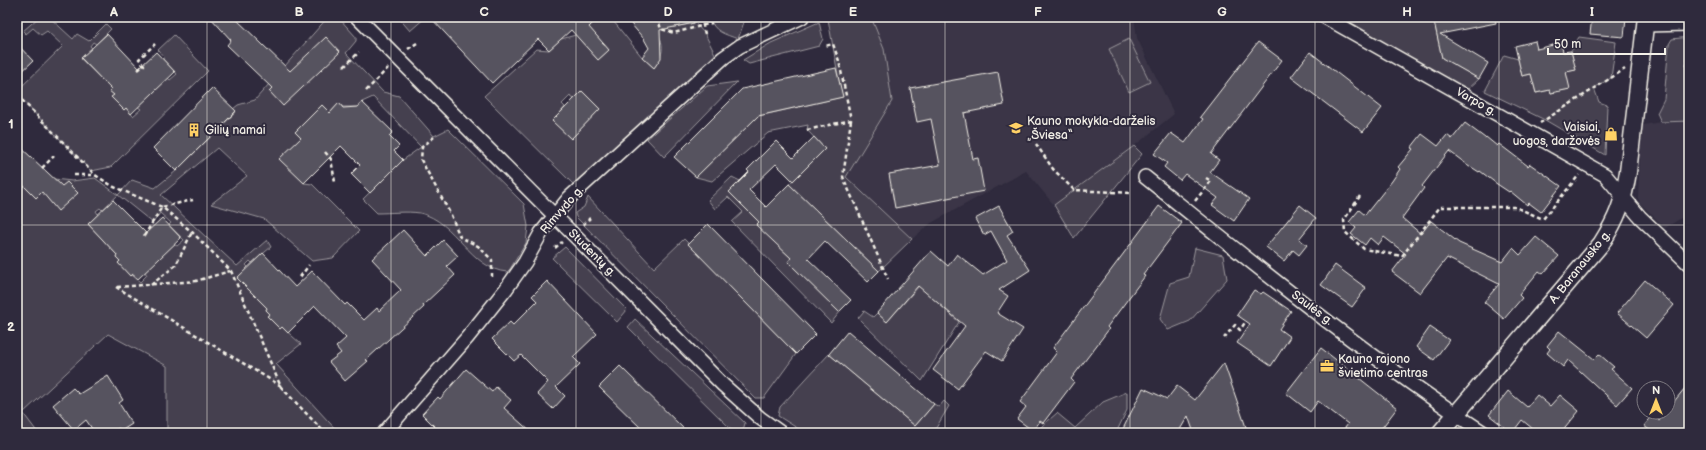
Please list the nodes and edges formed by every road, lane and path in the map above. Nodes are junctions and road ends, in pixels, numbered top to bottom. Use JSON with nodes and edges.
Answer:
{"nodes":[{"id":1,"x":358,"y":17,"type":"edge"},
{"id":2,"x":657,"y":17,"type":"edge"},
{"id":3,"x":701,"y":17,"type":"edge"},
{"id":4,"x":802,"y":17,"type":"edge"},
{"id":5,"x":1325,"y":17,"type":"edge"},
{"id":6,"x":1645,"y":21,"type":"edge"},
{"id":7,"x":712,"y":23,"type":"dead end"},
{"id":8,"x":1689,"y":24,"type":"edge"},
{"id":9,"x":703,"y":25,"type":"junction"},
{"id":10,"x":705,"y":34,"type":"dead end"},
{"id":11,"x":154,"y":44,"type":"dead end"},
{"id":12,"x":825,"y":46,"type":"dead end"},
{"id":13,"x":1689,"y":50,"type":"edge"},
{"id":14,"x":359,"y":52,"type":"dead end"},
{"id":15,"x":1641,"y":58,"type":"junction"},
{"id":16,"x":1689,"y":66,"type":"edge"},
{"id":17,"x":344,"y":67,"type":"dead end"},
{"id":18,"x":138,"y":70,"type":"dead end"},
{"id":19,"x":381,"y":76,"type":"dead end"},
{"id":20,"x":366,"y":91,"type":"dead end"},
{"id":21,"x":17,"y":95,"type":"edge"},
{"id":22,"x":852,"y":120,"type":"junction"},
{"id":23,"x":21,"y":125,"type":"dead end"},
{"id":24,"x":17,"y":130,"type":"edge"},
{"id":25,"x":807,"y":130,"type":"dead end"},
{"id":26,"x":1527,"y":131,"type":"junction"},
{"id":27,"x":434,"y":137,"type":"dead end"},
{"id":28,"x":1036,"y":144,"type":"dead end"},
{"id":29,"x":325,"y":152,"type":"dead end"},
{"id":30,"x":54,"y":156,"type":"dead end"},
{"id":31,"x":1587,"y":165,"type":"junction"},
{"id":32,"x":42,"y":168,"type":"dead end"},
{"id":33,"x":74,"y":175,"type":"dead end"},
{"id":34,"x":95,"y":175,"type":"junction"},
{"id":35,"x":1145,"y":177,"type":"dead end"},
{"id":36,"x":1206,"y":178,"type":"dead end"},
{"id":37,"x":335,"y":182,"type":"dead end"},
{"id":38,"x":1132,"y":193,"type":"dead end"},
{"id":39,"x":1360,"y":196,"type":"dead end"},
{"id":40,"x":1624,"y":198,"type":"junction"},
{"id":41,"x":193,"y":200,"type":"dead end"},
{"id":42,"x":162,"y":208,"type":"junction"},
{"id":43,"x":1188,"y":211,"type":"junction"},
{"id":44,"x":555,"y":216,"type":"junction"},
{"id":45,"x":192,"y":232,"type":"junction"},
{"id":46,"x":144,"y":236,"type":"dead end"},
{"id":47,"x":1689,"y":264,"type":"edge"},
{"id":48,"x":309,"y":265,"type":"dead end"},
{"id":49,"x":231,"y":271,"type":"junction"},
{"id":50,"x":300,"y":277,"type":"dead end"},
{"id":51,"x":492,"y":277,"type":"dead end"},
{"id":52,"x":888,"y":279,"type":"dead end"},
{"id":53,"x":151,"y":286,"type":"junction"},
{"id":54,"x":1246,"y":322,"type":"dead end"},
{"id":55,"x":1224,"y":338,"type":"dead end"},
{"id":56,"x":281,"y":387,"type":"junction"},
{"id":57,"x":1456,"y":414,"type":"junction"},
{"id":58,"x":325,"y":433,"type":"edge"},
{"id":59,"x":384,"y":433,"type":"edge"},
{"id":60,"x":781,"y":433,"type":"edge"},
{"id":61,"x":1440,"y":433,"type":"edge"},
{"id":62,"x":1484,"y":433,"type":"edge"}],
"edges":[{"from":1,"to":44,"type":"street","name":"Studentų g."},
{"from":2,"to":9,"type":"path"},
{"from":3,"to":9,"type":"path"},
{"from":4,"to":44,"type":"street","name":"Rimvydo g."},
{"from":5,"to":26,"type":"street","name":"Varpo g."},
{"from":6,"to":8,"type":"street"},
{"from":6,"to":15,"type":"street","name":"A. Baranausko g."},
{"from":7,"to":9,"type":"path"},
{"from":9,"to":10,"type":"path"},
{"from":11,"to":18,"type":"path"},
{"from":12,"to":22,"type":"path"},
{"from":13,"to":16,"type":"path"},
{"from":14,"to":17,"type":"path"},
{"from":15,"to":26,"type":"path"},
{"from":15,"to":40,"type":"street","name":"A. Baranausko g."},
{"from":19,"to":20,"type":"path"},
{"from":21,"to":34,"type":"path"},
{"from":22,"to":25,"type":"path"},
{"from":22,"to":52,"type":"path"},
{"from":23,"to":24,"type":"path"},
{"from":26,"to":31,"type":"street","name":"Varpo g."},
{"from":27,"to":51,"type":"path"},
{"from":28,"to":38,"type":"path"},
{"from":29,"to":37,"type":"path"},
{"from":30,"to":32,"type":"path"},
{"from":31,"to":39,"type":"path"},
{"from":31,"to":40,"type":"street","name":"Varpo g."},
{"from":33,"to":34,"type":"path"},
{"from":34,"to":42,"type":"path"},
{"from":35,"to":43,"type":"street","name":"Saulės g."},
{"from":36,"to":43,"type":"path"},
{"from":40,"to":47,"type":"street","name":"Varpo g."},
{"from":40,"to":57,"type":"street","name":"A. Baranausko g."},
{"from":41,"to":42,"type":"path"},
{"from":42,"to":45,"type":"path"},
{"from":42,"to":46,"type":"path"},
{"from":43,"to":57,"type":"street","name":"Saulės g."},
{"from":44,"to":59,"type":"street","name":"Rimvydo g."},
{"from":44,"to":60,"type":"street","name":"Studentų g."},
{"from":45,"to":49,"type":"path"},
{"from":45,"to":53,"type":"path"},
{"from":48,"to":50,"type":"path"},
{"from":49,"to":53,"type":"path"},
{"from":49,"to":56,"type":"path"},
{"from":53,"to":56,"type":"path"},
{"from":54,"to":55,"type":"path"},
{"from":56,"to":58,"type":"path"},
{"from":57,"to":61,"type":"street","name":"A. Baranausko g."},
{"from":57,"to":62,"type":"street","name":"Saulės g."}]}
